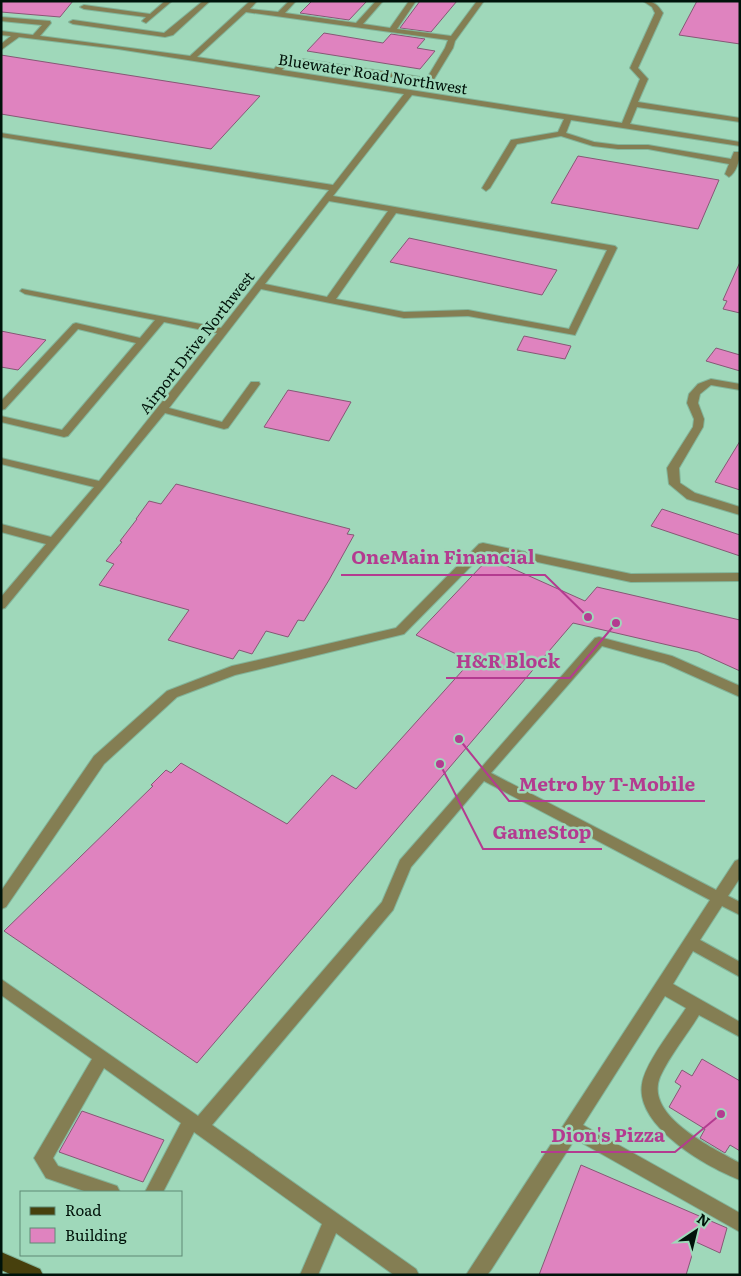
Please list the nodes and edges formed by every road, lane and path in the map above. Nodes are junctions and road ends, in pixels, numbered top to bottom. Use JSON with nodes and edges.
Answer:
{"nodes":[{"id":1,"x":94,"y":1,"type":"edge"},
{"id":2,"x":168,"y":1,"type":"edge"},
{"id":3,"x":207,"y":1,"type":"edge"},
{"id":4,"x":254,"y":1,"type":"edge"},
{"id":5,"x":293,"y":1,"type":"edge"},
{"id":6,"x":380,"y":1,"type":"edge"},
{"id":7,"x":413,"y":1,"type":"edge"},
{"id":8,"x":481,"y":1,"type":"edge"},
{"id":9,"x":646,"y":1,"type":"edge"},
{"id":10,"x":84,"y":7,"type":"dead end"},
{"id":11,"x":159,"y":10,"type":"junction"},
{"id":12,"x":245,"y":10,"type":"junction"},
{"id":13,"x":280,"y":15,"type":"junction"},
{"id":14,"x":152,"y":16,"type":"junction"},
{"id":15,"x":1,"y":19,"type":"edge"},
{"id":16,"x":73,"y":22,"type":"dead end"},
{"id":17,"x":358,"y":26,"type":"junction"},
{"id":18,"x":135,"y":31,"type":"junction"},
{"id":19,"x":392,"y":31,"type":"junction"},
{"id":20,"x":1,"y":33,"type":"edge"},
{"id":21,"x":17,"y":35,"type":"junction"},
{"id":22,"x":97,"y":35,"type":"junction"},
{"id":23,"x":35,"y":37,"type":"junction"},
{"id":24,"x":453,"y":40,"type":"junction"},
{"id":25,"x":1,"y":48,"type":"edge"},
{"id":26,"x":192,"y":58,"type":"junction"},
{"id":27,"x":276,"y":72,"type":"junction"},
{"id":28,"x":429,"y":81,"type":"junction"},
{"id":29,"x":410,"y":92,"type":"junction"},
{"id":30,"x":421,"y":94,"type":"junction"},
{"id":31,"x":634,"y":104,"type":"junction"},
{"id":32,"x":568,"y":118,"type":"junction"},
{"id":33,"x":740,"y":120,"type":"edge"},
{"id":34,"x":625,"y":126,"type":"junction"},
{"id":35,"x":1,"y":134,"type":"edge"},
{"id":36,"x":561,"y":134,"type":"junction"},
{"id":37,"x":696,"y":137,"type":"junction"},
{"id":38,"x":740,"y":146,"type":"edge"},
{"id":39,"x":688,"y":154,"type":"junction"},
{"id":40,"x":734,"y":162,"type":"junction"},
{"id":41,"x":729,"y":174,"type":"dead end"},
{"id":42,"x":335,"y":188,"type":"junction"},
{"id":43,"x":486,"y":188,"type":"dead end"},
{"id":44,"x":327,"y":198,"type":"junction"},
{"id":45,"x":392,"y":210,"type":"junction"},
{"id":46,"x":258,"y":286,"type":"junction"},
{"id":47,"x":25,"y":291,"type":"dead end"},
{"id":48,"x":329,"y":301,"type":"junction"},
{"id":49,"x":161,"y":319,"type":"junction"},
{"id":50,"x":223,"y":331,"type":"junction"},
{"id":51,"x":142,"y":341,"type":"junction"},
{"id":52,"x":256,"y":384,"type":"dead end"},
{"id":53,"x":740,"y":387,"type":"edge"},
{"id":54,"x":1,"y":388,"type":"edge"},
{"id":55,"x":15,"y":391,"type":"junction"},
{"id":56,"x":1,"y":407,"type":"edge"},
{"id":57,"x":162,"y":410,"type":"junction"},
{"id":58,"x":1,"y":419,"type":"edge"},
{"id":59,"x":1,"y":461,"type":"edge"},
{"id":60,"x":101,"y":486,"type":"junction"},
{"id":61,"x":740,"y":511,"type":"edge"},
{"id":62,"x":1,"y":528,"type":"edge"},
{"id":63,"x":54,"y":542,"type":"junction"},
{"id":64,"x":740,"y":577,"type":"edge"},
{"id":65,"x":1,"y":605,"type":"edge"},
{"id":66,"x":740,"y":692,"type":"edge"},
{"id":67,"x":482,"y":774,"type":"junction"},
{"id":68,"x":740,"y":865,"type":"edge"},
{"id":69,"x":719,"y":897,"type":"junction"},
{"id":70,"x":1,"y":902,"type":"edge"},
{"id":71,"x":740,"y":909,"type":"edge"},
{"id":72,"x":690,"y":942,"type":"junction"},
{"id":73,"x":740,"y":970,"type":"edge"},
{"id":74,"x":1,"y":986,"type":"edge"},
{"id":75,"x":662,"y":986,"type":"junction"},
{"id":76,"x":696,"y":1005,"type":"junction"},
{"id":77,"x":740,"y":1030,"type":"edge"},
{"id":78,"x":102,"y":1057,"type":"junction"},
{"id":79,"x":196,"y":1123,"type":"junction"},
{"id":80,"x":572,"y":1128,"type":"junction"},
{"id":81,"x":740,"y":1172,"type":"edge"},
{"id":82,"x":109,"y":1191,"type":"edge"},
{"id":83,"x":155,"y":1191,"type":"edge"},
{"id":84,"x":333,"y":1220,"type":"junction"},
{"id":85,"x":740,"y":1223,"type":"edge"},
{"id":86,"x":1,"y":1262,"type":"edge"},
{"id":87,"x":34,"y":1275,"type":"edge"},
{"id":88,"x":309,"y":1275,"type":"edge"},
{"id":89,"x":410,"y":1275,"type":"edge"},
{"id":90,"x":475,"y":1275,"type":"edge"}],
"edges":[{"from":1,"to":11,"type":"street"},
{"from":2,"to":11,"type":"street"},
{"from":3,"to":18,"type":"street"},
{"from":4,"to":12,"type":"street"},
{"from":5,"to":13,"type":"street"},
{"from":6,"to":17,"type":"street"},
{"from":7,"to":19,"type":"street"},
{"from":8,"to":24,"type":"street"},
{"from":9,"to":31,"type":"street"},
{"from":10,"to":14,"type":"street"},
{"from":11,"to":14,"type":"street"},
{"from":12,"to":13,"type":"street"},
{"from":12,"to":26,"type":"street"},
{"from":13,"to":17,"type":"street"},
{"from":14,"to":18,"type":"street"},
{"from":15,"to":23,"type":"street"},
{"from":16,"to":22,"type":"street"},
{"from":17,"to":19,"type":"street"},
{"from":18,"to":22,"type":"street"},
{"from":19,"to":24,"type":"street"},
{"from":20,"to":21,"type":"street","name":"Bluewater Road Northwest"},
{"from":21,"to":23,"type":"street","name":"Bluewater Road Northwest"},
{"from":21,"to":25,"type":"street"},
{"from":22,"to":23,"type":"street","name":"Bluewater Road Northwest"},
{"from":22,"to":26,"type":"street","name":"Bluewater Road Northwest"},
{"from":24,"to":28,"type":"street"},
{"from":26,"to":27,"type":"street","name":"Bluewater Road Northwest"},
{"from":27,"to":28,"type":"street"},
{"from":27,"to":29,"type":"street","name":"Bluewater Road Northwest"},
{"from":28,"to":30,"type":"street"},
{"from":29,"to":30,"type":"street","name":"Bluewater Road Northwest"},
{"from":29,"to":42,"type":"street","name":"Airport Drive Northwest"},
{"from":30,"to":32,"type":"street","name":"Bluewater Road Northwest"},
{"from":31,"to":33,"type":"street"},
{"from":31,"to":34,"type":"street"},
{"from":32,"to":34,"type":"street","name":"Bluewater Road Northwest"},
{"from":32,"to":36,"type":"street"},
{"from":34,"to":37,"type":"street","name":"Bluewater Road Northwest"},
{"from":35,"to":42,"type":"street"},
{"from":36,"to":39,"type":"street"},
{"from":36,"to":43,"type":"street"},
{"from":37,"to":38,"type":"street","name":"Bluewater Road Northwest"},
{"from":37,"to":39,"type":"street"},
{"from":38,"to":40,"type":"street"},
{"from":39,"to":40,"type":"street"},
{"from":40,"to":41,"type":"street"},
{"from":42,"to":44,"type":"street","name":"Airport Drive Northwest"},
{"from":44,"to":45,"type":"street"},
{"from":44,"to":46,"type":"street","name":"Airport Drive Northwest"},
{"from":45,"to":48,"type":"street"},
{"from":45,"to":48,"type":"street"},
{"from":46,"to":48,"type":"street"},
{"from":46,"to":50,"type":"street","name":"Airport Drive Northwest"},
{"from":47,"to":49,"type":"street"},
{"from":49,"to":50,"type":"street"},
{"from":49,"to":51,"type":"street"},
{"from":50,"to":57,"type":"street","name":"Airport Drive Northwest"},
{"from":51,"to":55,"type":"street"},
{"from":51,"to":58,"type":"street"},
{"from":52,"to":57,"type":"street"},
{"from":53,"to":61,"type":"street"},
{"from":54,"to":55,"type":"street"},
{"from":55,"to":56,"type":"street"},
{"from":57,"to":60,"type":"street","name":"Airport Drive Northwest"},
{"from":59,"to":60,"type":"street"},
{"from":60,"to":63,"type":"street","name":"Airport Drive Northwest"},
{"from":62,"to":63,"type":"street"},
{"from":63,"to":65,"type":"street","name":"Airport Drive Northwest"},
{"from":64,"to":70,"type":"street"},
{"from":66,"to":67,"type":"street"},
{"from":67,"to":69,"type":"street"},
{"from":67,"to":79,"type":"street"},
{"from":68,"to":69,"type":"street"},
{"from":69,"to":71,"type":"street"},
{"from":69,"to":72,"type":"street"},
{"from":72,"to":73,"type":"street"},
{"from":72,"to":75,"type":"street"},
{"from":74,"to":78,"type":"street"},
{"from":75,"to":76,"type":"street"},
{"from":75,"to":80,"type":"street"},
{"from":76,"to":77,"type":"street"},
{"from":76,"to":81,"type":"street"},
{"from":78,"to":79,"type":"street"},
{"from":78,"to":82,"type":"street"},
{"from":79,"to":83,"type":"street"},
{"from":79,"to":84,"type":"street"},
{"from":80,"to":85,"type":"street"},
{"from":80,"to":90,"type":"street"},
{"from":84,"to":88,"type":"street"},
{"from":84,"to":89,"type":"street"},
{"from":86,"to":87,"type":"main road"}]}
